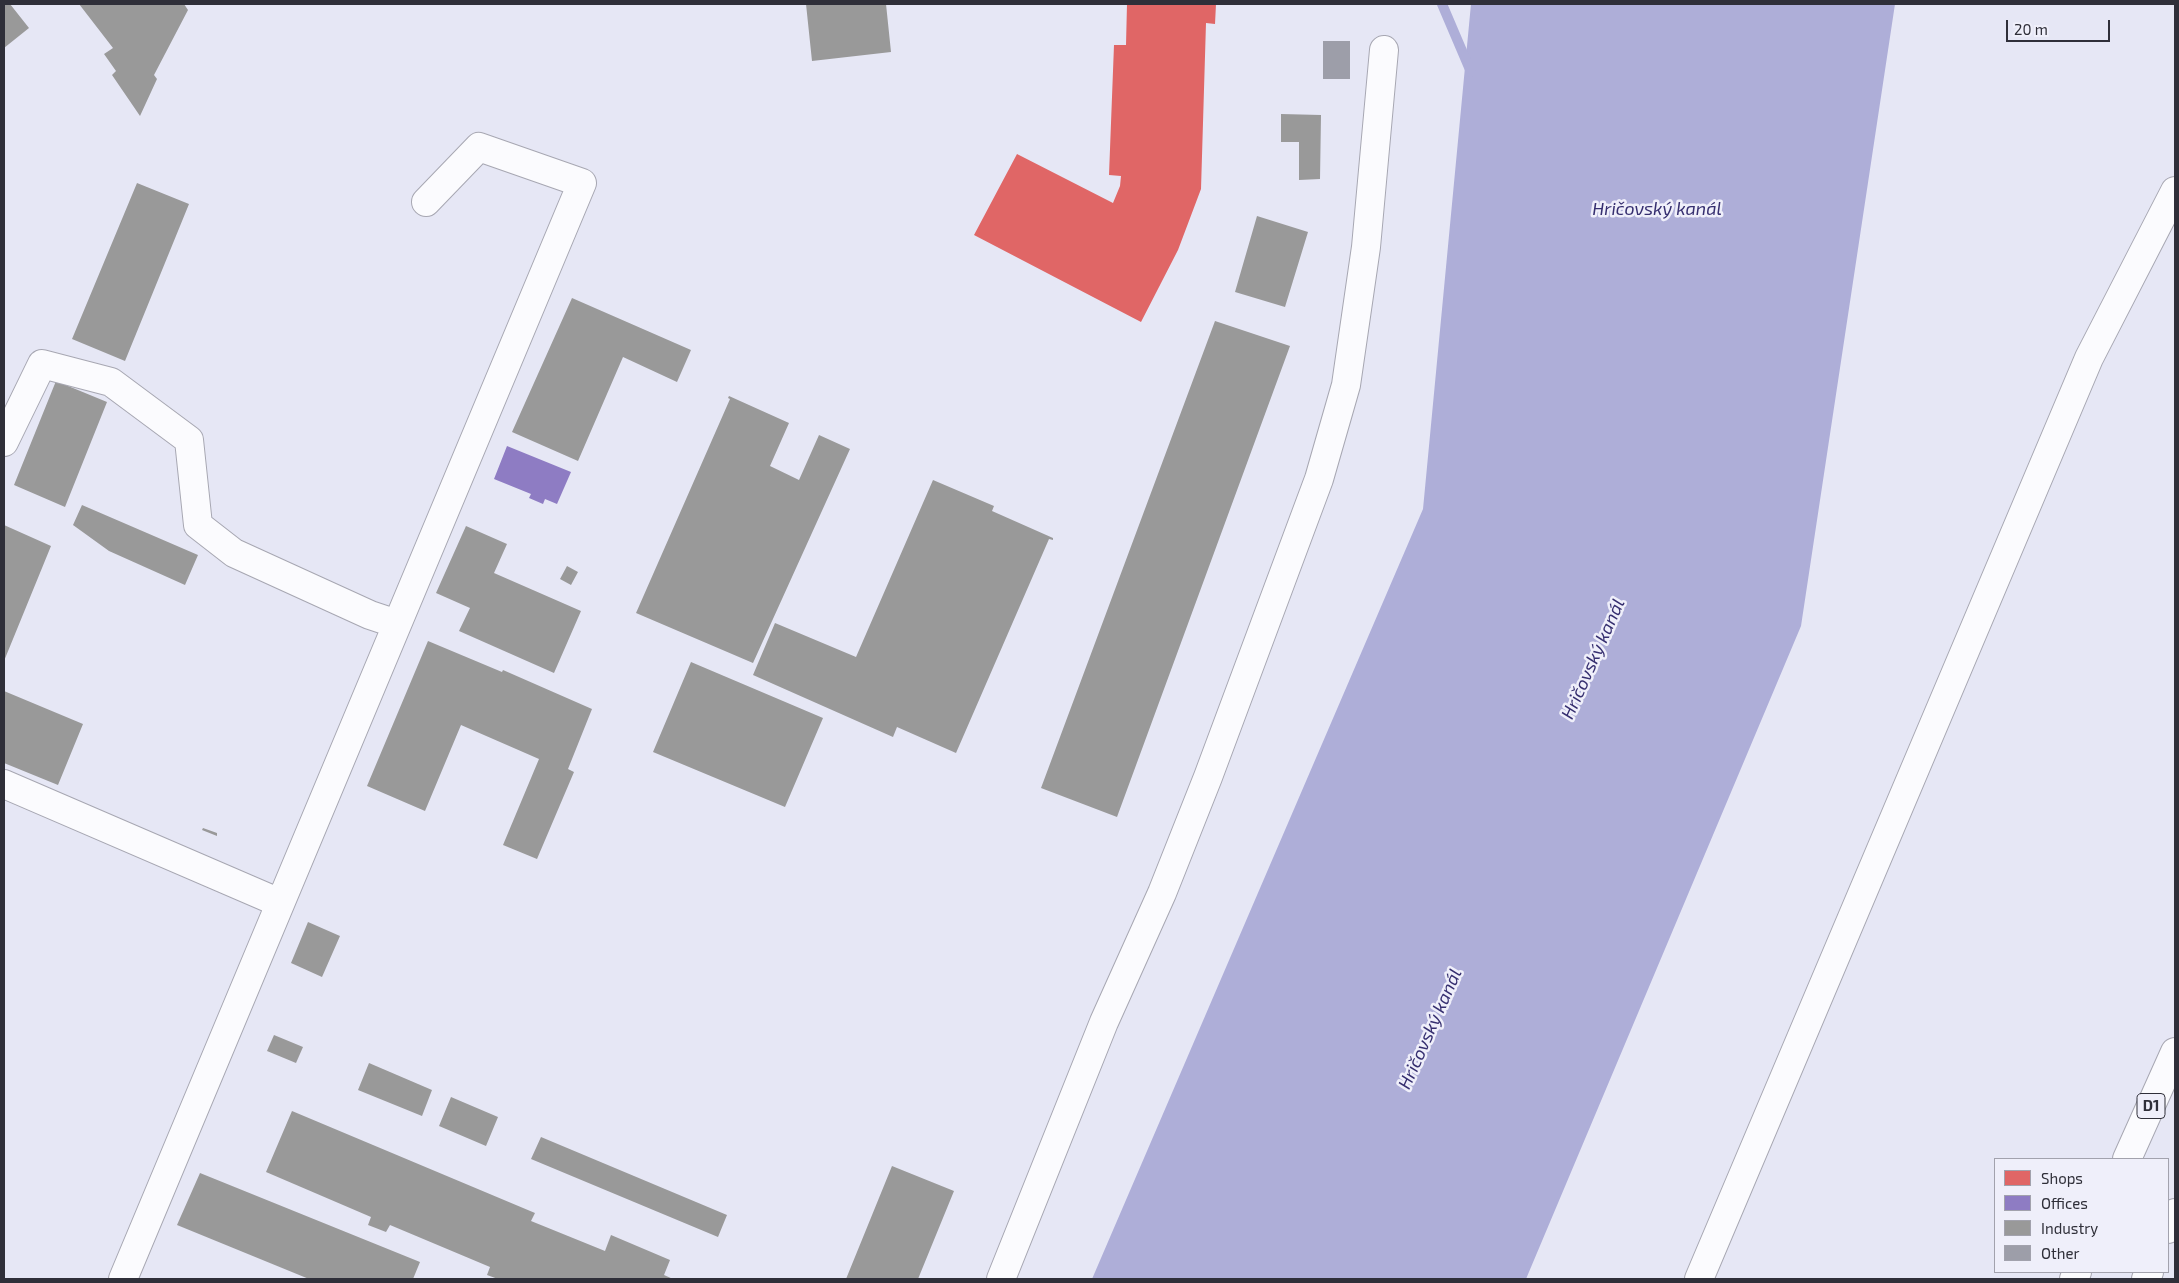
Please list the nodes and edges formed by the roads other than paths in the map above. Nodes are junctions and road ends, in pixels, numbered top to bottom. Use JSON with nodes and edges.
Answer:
{"nodes":[{"id":1,"x":1384,"y":50,"type":"dead end"},
{"id":2,"x":2175,"y":190,"type":"edge"},
{"id":3,"x":426,"y":202,"type":"dead end"},
{"id":4,"x":4,"y":442,"type":"edge"},
{"id":5,"x":397,"y":624,"type":"junction"},
{"id":6,"x":4,"y":784,"type":"edge"},
{"id":7,"x":280,"y":903,"type":"junction"},
{"id":8,"x":2175,"y":1052,"type":"edge"},
{"id":9,"x":2127,"y":1158,"type":"edge"},
{"id":10,"x":2175,"y":1213,"type":"edge"},
{"id":11,"x":2169,"y":1228,"type":"edge"},
{"id":12,"x":123,"y":1279,"type":"edge"},
{"id":13,"x":1001,"y":1279,"type":"edge"},
{"id":14,"x":1699,"y":1279,"type":"edge"}],
"edges":[{"from":1,"to":13,"type":"main road"},
{"from":2,"to":14,"type":"main road"},
{"from":3,"to":5,"type":"main road"},
{"from":4,"to":5,"type":"main road"},
{"from":5,"to":7,"type":"main road"},
{"from":6,"to":7,"type":"main road"},
{"from":7,"to":12,"type":"main road"},
{"from":8,"to":9,"type":"main road","number":"D1"},
{"from":10,"to":11,"type":"main road"}]}
